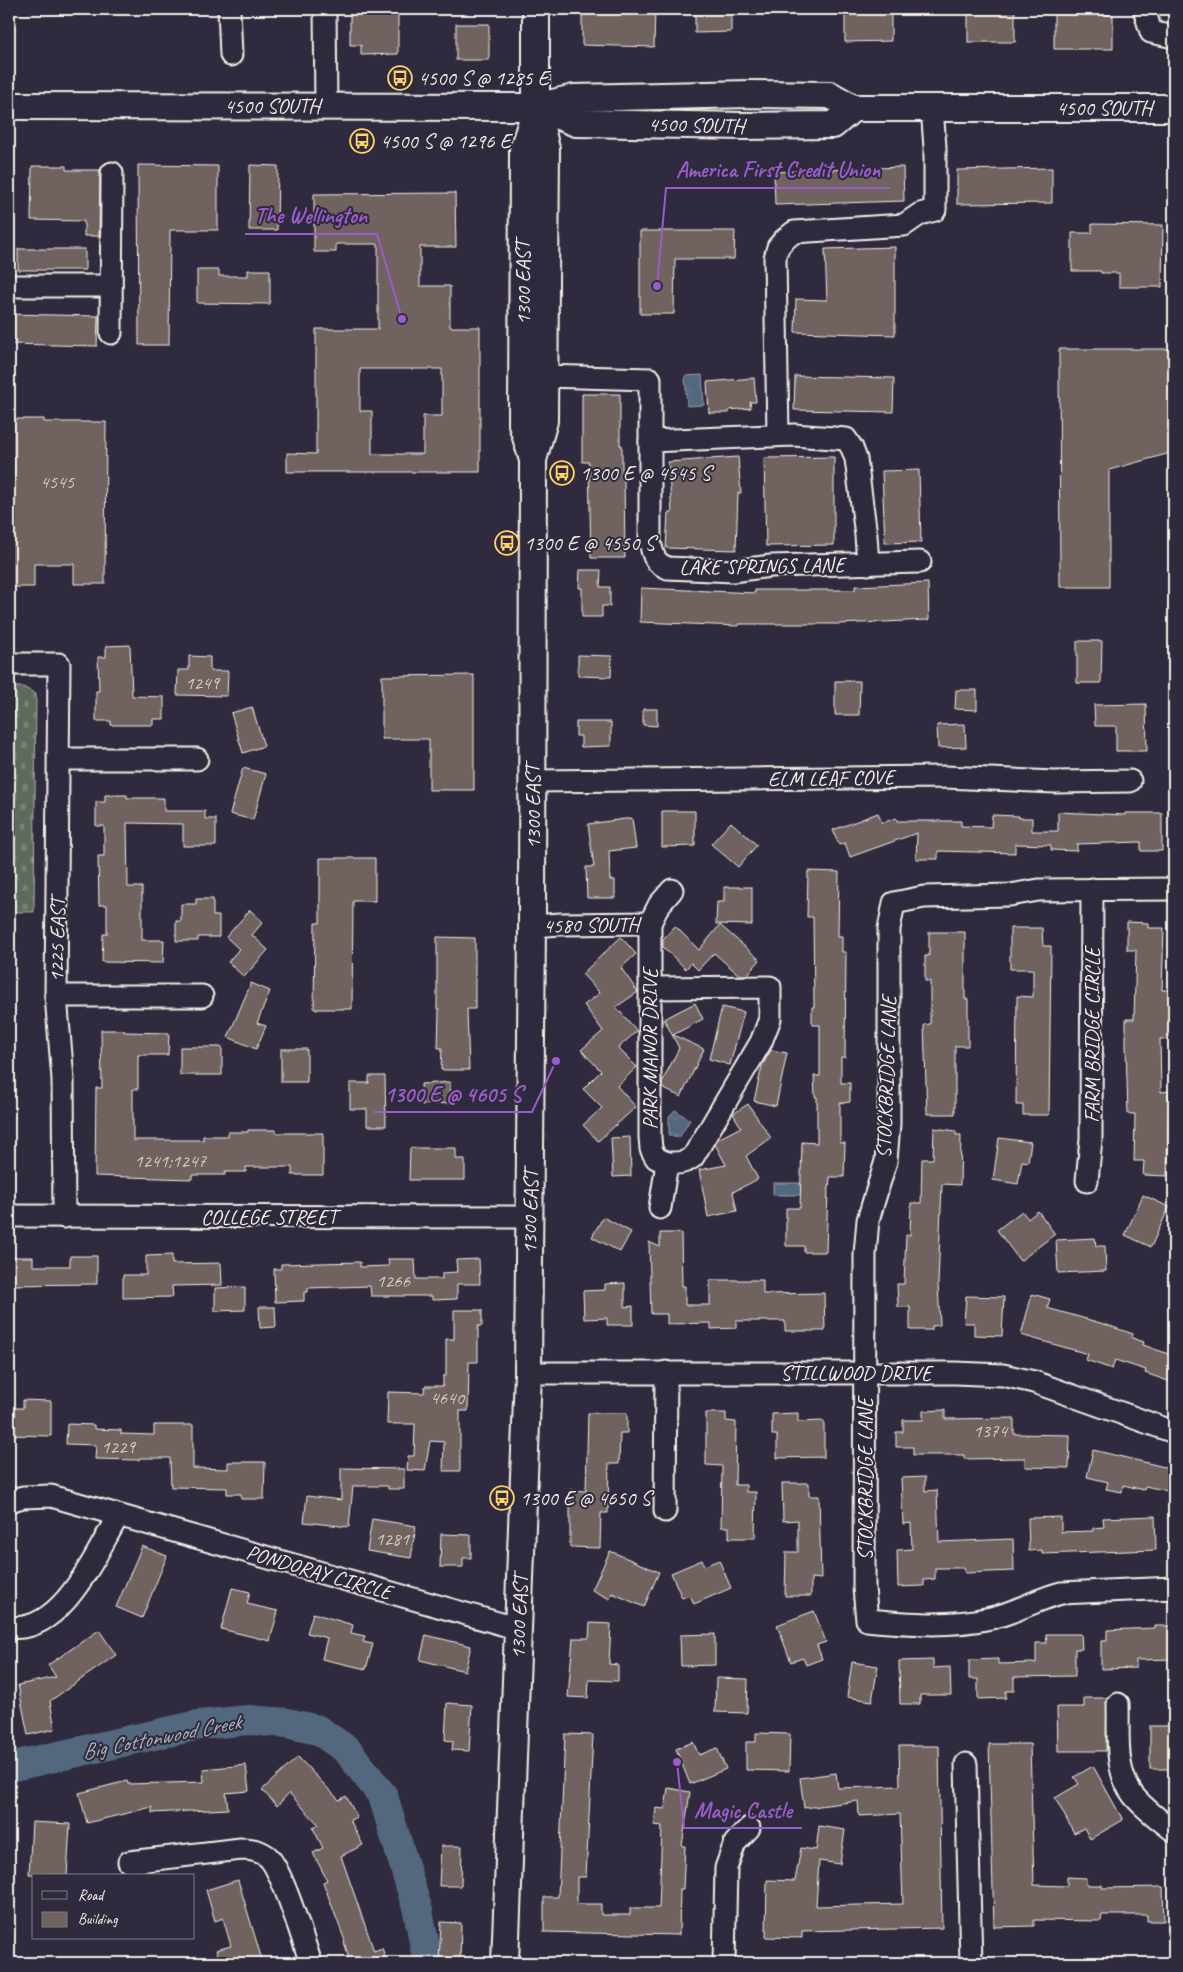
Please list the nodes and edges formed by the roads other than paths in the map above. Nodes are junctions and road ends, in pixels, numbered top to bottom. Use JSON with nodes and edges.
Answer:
{"nodes":[{"id":1,"x":229,"y":9,"type":"edge"},
{"id":2,"x":325,"y":9,"type":"edge"},
{"id":3,"x":536,"y":9,"type":"edge"},
{"id":4,"x":1144,"y":9,"type":"edge"},
{"id":5,"x":1174,"y":37,"type":"edge"},
{"id":6,"x":230,"y":55,"type":"dead end"},
{"id":7,"x":9,"y":106,"type":"edge"},
{"id":8,"x":326,"y":106,"type":"junction"},
{"id":9,"x":536,"y":107,"type":"junction"},
{"id":10,"x":932,"y":108,"type":"junction"},
{"id":11,"x":1174,"y":108,"type":"edge"},
{"id":12,"x":112,"y":173,"type":"dead end"},
{"id":13,"x":9,"y":286,"type":"edge"},
{"id":14,"x":111,"y":286,"type":"junction"},
{"id":15,"x":111,"y":333,"type":"dead end"},
{"id":16,"x":544,"y":376,"type":"junction"},
{"id":17,"x":778,"y":435,"type":"junction"},
{"id":18,"x":650,"y":441,"type":"junction"},
{"id":19,"x":533,"y":460,"type":"junction"},
{"id":20,"x":920,"y":562,"type":"dead end"},
{"id":21,"x":868,"y":564,"type":"junction"},
{"id":22,"x":9,"y":664,"type":"edge"},
{"id":23,"x":59,"y":759,"type":"junction"},
{"id":24,"x":198,"y":759,"type":"dead end"},
{"id":25,"x":533,"y":781,"type":"junction"},
{"id":26,"x":1130,"y":781,"type":"dead end"},
{"id":27,"x":1092,"y":889,"type":"junction"},
{"id":28,"x":1174,"y":889,"type":"edge"},
{"id":29,"x":672,"y":890,"type":"dead end"},
{"id":30,"x":650,"y":923,"type":"junction"},
{"id":31,"x":532,"y":926,"type":"junction"},
{"id":32,"x":650,"y":988,"type":"junction"},
{"id":33,"x":56,"y":996,"type":"junction"},
{"id":34,"x":202,"y":996,"type":"dead end"},
{"id":35,"x":667,"y":1163,"type":"junction"},
{"id":36,"x":1087,"y":1181,"type":"dead end"},
{"id":37,"x":660,"y":1208,"type":"dead end"},
{"id":38,"x":9,"y":1216,"type":"edge"},
{"id":39,"x":64,"y":1217,"type":"junction"},
{"id":40,"x":530,"y":1218,"type":"junction"},
{"id":41,"x":666,"y":1372,"type":"junction"},
{"id":42,"x":528,"y":1373,"type":"junction"},
{"id":43,"x":865,"y":1374,"type":"junction"},
{"id":44,"x":1174,"y":1432,"type":"edge"},
{"id":45,"x":9,"y":1501,"type":"edge"},
{"id":46,"x":666,"y":1511,"type":"dead end"},
{"id":47,"x":118,"y":1516,"type":"junction"},
{"id":48,"x":1174,"y":1588,"type":"edge"},
{"id":49,"x":9,"y":1627,"type":"edge"},
{"id":50,"x":519,"y":1629,"type":"junction"},
{"id":51,"x":1118,"y":1704,"type":"dead end"},
{"id":52,"x":966,"y":1764,"type":"dead end"},
{"id":53,"x":749,"y":1828,"type":"dead end"},
{"id":54,"x":1174,"y":1831,"type":"edge"},
{"id":55,"x":130,"y":1862,"type":"dead end"},
{"id":56,"x":311,"y":1963,"type":"edge"},
{"id":57,"x":505,"y":1963,"type":"edge"},
{"id":58,"x":724,"y":1963,"type":"edge"},
{"id":59,"x":971,"y":1963,"type":"edge"}],
"edges":[{"from":1,"to":6,"type":"street"},
{"from":2,"to":8,"type":"street"},
{"from":3,"to":9,"type":"main road","name":"1300 EAST"},
{"from":4,"to":5,"type":"street"},
{"from":7,"to":8,"type":"main road","name":"4500 SOUTH"},
{"from":8,"to":9,"type":"main road","name":"4500 SOUTH"},
{"from":9,"to":10,"type":"main road","name":"4500 SOUTH"},
{"from":9,"to":16,"type":"main road","name":"1300 EAST"},
{"from":9,"to":19,"type":"main road","name":"1300 EAST"},
{"from":10,"to":11,"type":"main road","name":"4500 SOUTH"},
{"from":10,"to":17,"type":"street"},
{"from":12,"to":14,"type":"street"},
{"from":13,"to":14,"type":"street"},
{"from":14,"to":15,"type":"street"},
{"from":16,"to":18,"type":"street","name":"LAKE SPRINGS LANE"},
{"from":16,"to":19,"type":"main road","name":"1300 EAST"},
{"from":17,"to":18,"type":"street"},
{"from":17,"to":21,"type":"street"},
{"from":18,"to":21,"type":"street","name":"LAKE SPRINGS LANE"},
{"from":19,"to":25,"type":"main road","name":"1300 EAST"},
{"from":20,"to":21,"type":"street","name":"LAKE SPRINGS LANE"},
{"from":22,"to":23,"type":"street","name":"1225 EAST"},
{"from":23,"to":24,"type":"street"},
{"from":23,"to":33,"type":"street","name":"1225 EAST"},
{"from":25,"to":26,"type":"street","name":"ELM LEAF COVE"},
{"from":25,"to":31,"type":"main road","name":"1300 EAST"},
{"from":27,"to":28,"type":"street","name":"STOCKBRIDGE LANE"},
{"from":27,"to":36,"type":"street","name":"FARM BRIDGE CIRCLE"},
{"from":27,"to":43,"type":"street","name":"STOCKBRIDGE LANE"},
{"from":29,"to":30,"type":"street","name":"PARK MANOR DRIVE"},
{"from":30,"to":31,"type":"street","name":"4580 SOUTH"},
{"from":30,"to":32,"type":"street","name":"PARK MANOR DRIVE"},
{"from":31,"to":40,"type":"main road","name":"1300 EAST"},
{"from":32,"to":35,"type":"street","name":"PARK MANOR DRIVE"},
{"from":32,"to":35,"type":"street"},
{"from":33,"to":34,"type":"street"},
{"from":33,"to":39,"type":"street","name":"1225 EAST"},
{"from":35,"to":37,"type":"street"},
{"from":38,"to":39,"type":"street","name":"COLLEGE STREET"},
{"from":39,"to":40,"type":"street","name":"COLLEGE STREET"},
{"from":40,"to":42,"type":"main road","name":"1300 EAST"},
{"from":41,"to":42,"type":"street","name":"STILLWOOD DRIVE"},
{"from":41,"to":43,"type":"street","name":"STILLWOOD DRIVE"},
{"from":41,"to":46,"type":"street"},
{"from":42,"to":50,"type":"main road","name":"1300 EAST"},
{"from":43,"to":44,"type":"street","name":"STILLWOOD DRIVE"},
{"from":43,"to":48,"type":"street","name":"STOCKBRIDGE LANE"},
{"from":45,"to":47,"type":"street","name":"PONDORAY CIRCLE"},
{"from":47,"to":49,"type":"street"},
{"from":47,"to":50,"type":"street","name":"PONDORAY CIRCLE"},
{"from":50,"to":57,"type":"main road","name":"1300 EAST"},
{"from":51,"to":54,"type":"street"},
{"from":52,"to":59,"type":"street"},
{"from":53,"to":58,"type":"street"},
{"from":55,"to":56,"type":"street"}]}
